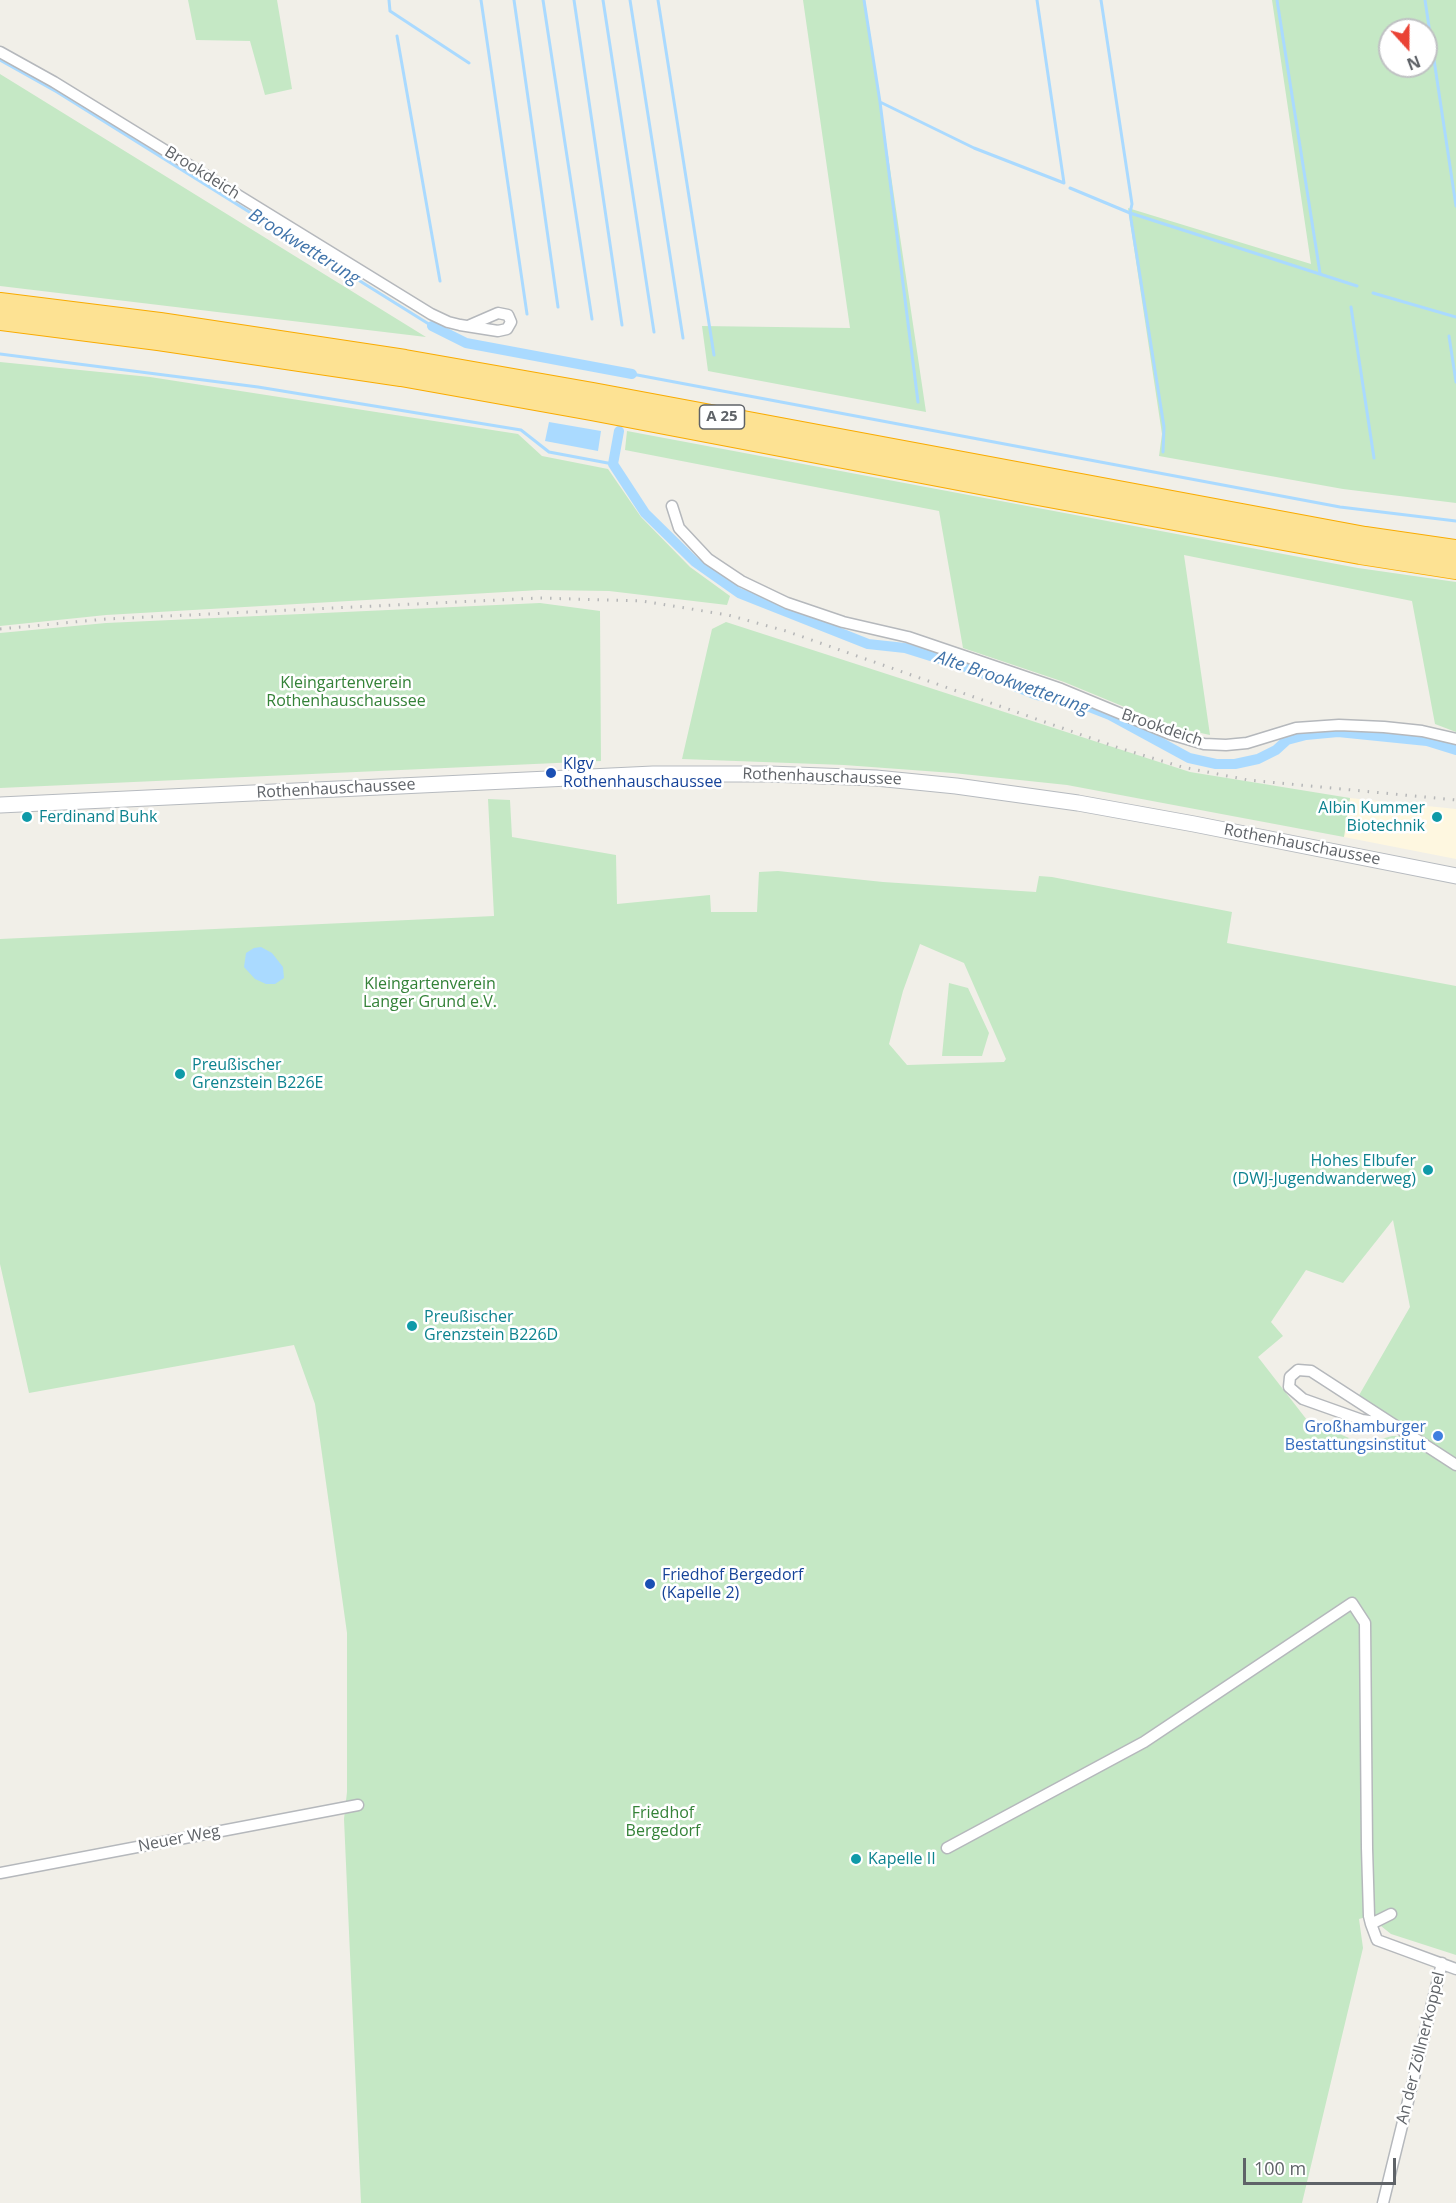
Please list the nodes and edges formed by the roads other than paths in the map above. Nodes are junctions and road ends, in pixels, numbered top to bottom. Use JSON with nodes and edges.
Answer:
{"nodes":[{"id":1,"x":0,"y":52,"type":"edge"},
{"id":2,"x":0,"y":303,"type":"edge"},
{"id":3,"x":0,"y":320,"type":"edge"},
{"id":4,"x":468,"y":326,"type":"dead end"},
{"id":5,"x":672,"y":506,"type":"dead end"},
{"id":6,"x":1456,"y":550,"type":"edge"},
{"id":7,"x":1456,"y":568,"type":"edge"},
{"id":8,"x":1456,"y":739,"type":"edge"},
{"id":9,"x":0,"y":805,"type":"edge"},
{"id":10,"x":1456,"y":876,"type":"edge"},
{"id":11,"x":1390,"y":1424,"type":"junction"},
{"id":12,"x":1456,"y":1465,"type":"edge"},
{"id":13,"x":358,"y":1805,"type":"dead end"},
{"id":14,"x":947,"y":1848,"type":"dead end"},
{"id":15,"x":0,"y":1873,"type":"edge"},
{"id":16,"x":1391,"y":1914,"type":"dead end"},
{"id":17,"x":1371,"y":1924,"type":"junction"},
{"id":18,"x":1442,"y":1964,"type":"junction"},
{"id":19,"x":1456,"y":1969,"type":"edge"},
{"id":20,"x":1383,"y":2203,"type":"edge"}],
"edges":[{"from":1,"to":4,"type":"street","name":"Brookdeich"},
{"from":2,"to":6,"type":"highway","number":"A 25"},
{"from":3,"to":7,"type":"highway","number":"A 25"},
{"from":5,"to":8,"type":"street","name":"Brookdeich"},
{"from":9,"to":10,"type":"main road","name":"Rothenhauschaussee"},
{"from":11,"to":11,"type":"street"},
{"from":11,"to":12,"type":"street"},
{"from":13,"to":15,"type":"street","name":"Neuer Weg"},
{"from":14,"to":17,"type":"street"},
{"from":16,"to":17,"type":"street"},
{"from":17,"to":18,"type":"street"},
{"from":18,"to":19,"type":"street"},
{"from":18,"to":20,"type":"street","name":"An der Zöllnerkoppel"}]}
